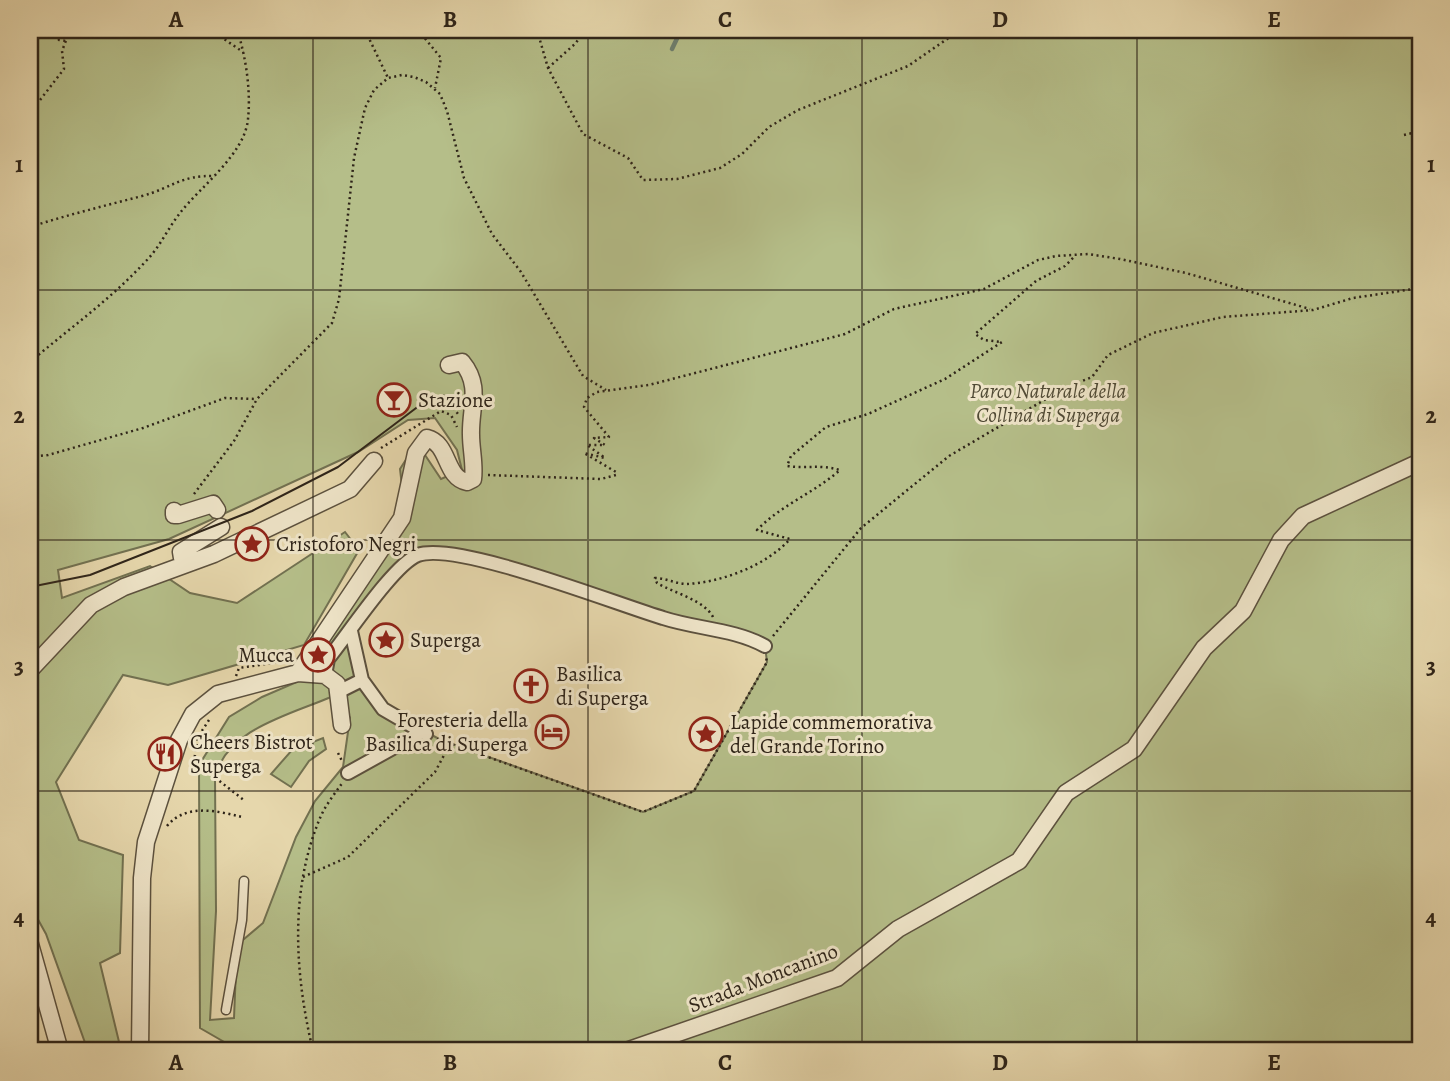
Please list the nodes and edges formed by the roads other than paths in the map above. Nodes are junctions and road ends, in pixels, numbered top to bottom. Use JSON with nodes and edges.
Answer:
{"nodes":[{"id":1,"x":449,"y":365,"type":"dead end"},
{"id":2,"x":374,"y":461,"type":"road end"},
{"id":3,"x":1420,"y":462,"type":"edge"},
{"id":4,"x":217,"y":510,"type":"dead end"},
{"id":5,"x":174,"y":511,"type":"dead end"},
{"id":6,"x":221,"y":527,"type":"dead end"},
{"id":7,"x":189,"y":563,"type":"junction"},
{"id":8,"x":351,"y":631,"type":"junction"},
{"id":9,"x":765,"y":646,"type":"road end"},
{"id":10,"x":326,"y":668,"type":"junction"},
{"id":11,"x":30,"y":670,"type":"edge"},
{"id":12,"x":298,"y":673,"type":"junction"},
{"id":13,"x":362,"y":680,"type":"junction"},
{"id":14,"x":338,"y":692,"type":"junction"},
{"id":15,"x":342,"y":725,"type":"dead end"},
{"id":16,"x":348,"y":773,"type":"road end"},
{"id":17,"x":244,"y":881,"type":"dead end"},
{"id":18,"x":30,"y":944,"type":"edge"},
{"id":19,"x":226,"y":1010,"type":"dead end"},
{"id":20,"x":60,"y":1051,"type":"edge"},
{"id":21,"x":140,"y":1051,"type":"edge"},
{"id":22,"x":626,"y":1051,"type":"edge"}],
"edges":[{"from":1,"to":12,"type":"street"},
{"from":2,"to":7,"type":"street"},
{"from":3,"to":22,"type":"street","name":"Strada Moncanino"},
{"from":4,"to":5,"type":"street"},
{"from":6,"to":7,"type":"street"},
{"from":7,"to":11,"type":"street"},
{"from":8,"to":9,"type":"street"},
{"from":8,"to":10,"type":"street"},
{"from":8,"to":13,"type":"street"},
{"from":10,"to":12,"type":"street"},
{"from":10,"to":14,"type":"street"},
{"from":12,"to":21,"type":"street"},
{"from":13,"to":14,"type":"street"},
{"from":13,"to":16,"type":"street"},
{"from":14,"to":15,"type":"street"},
{"from":17,"to":19,"type":"lane"},
{"from":18,"to":20,"type":"street"}]}
